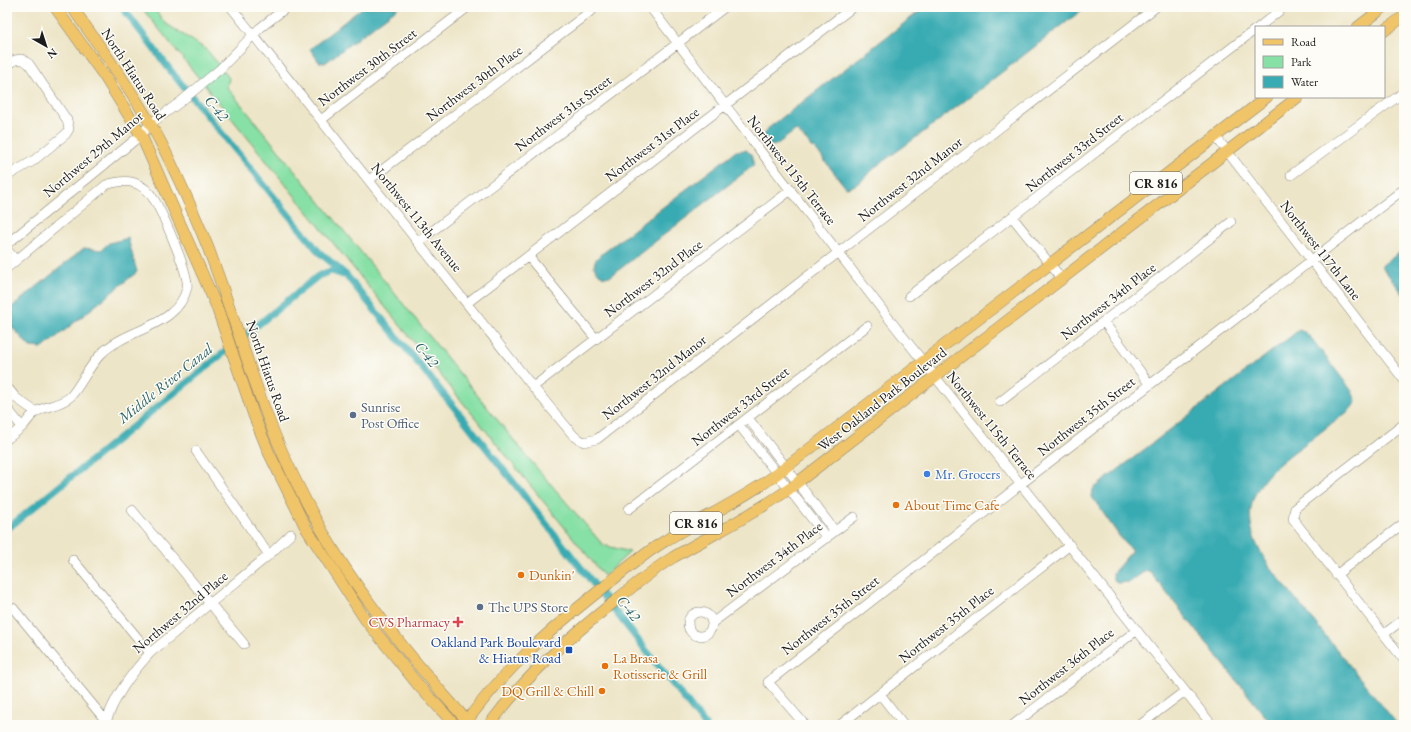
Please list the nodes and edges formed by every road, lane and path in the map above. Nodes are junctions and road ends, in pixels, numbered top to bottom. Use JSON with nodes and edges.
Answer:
{"nodes":[{"id":1,"x":55,"y":7,"type":"edge"},
{"id":2,"x":72,"y":7,"type":"edge"},
{"id":3,"x":231,"y":7,"type":"edge"},
{"id":4,"x":287,"y":7,"type":"edge"},
{"id":5,"x":468,"y":7,"type":"edge"},
{"id":6,"x":596,"y":7,"type":"edge"},
{"id":7,"x":650,"y":7,"type":"edge"},
{"id":8,"x":724,"y":7,"type":"edge"},
{"id":9,"x":853,"y":7,"type":"edge"},
{"id":10,"x":1156,"y":7,"type":"edge"},
{"id":11,"x":1284,"y":7,"type":"edge"},
{"id":12,"x":1384,"y":7,"type":"edge"},
{"id":13,"x":1404,"y":16,"type":"edge"},
{"id":14,"x":1260,"y":26,"type":"edge"},
{"id":15,"x":1359,"y":26,"type":"edge"},
{"id":16,"x":1255,"y":30,"type":"edge"},
{"id":17,"x":1385,"y":30,"type":"edge"},
{"id":18,"x":253,"y":35,"type":"junction"},
{"id":19,"x":678,"y":43,"type":"junction"},
{"id":20,"x":7,"y":66,"type":"edge"},
{"id":21,"x":1404,"y":92,"type":"edge"},
{"id":22,"x":1266,"y":98,"type":"edge"},
{"id":23,"x":1297,"y":98,"type":"edge"},
{"id":24,"x":725,"y":106,"type":"junction"},
{"id":25,"x":321,"y":120,"type":"junction"},
{"id":26,"x":150,"y":124,"type":"junction"},
{"id":27,"x":141,"y":134,"type":"junction"},
{"id":28,"x":1216,"y":137,"type":"junction"},
{"id":29,"x":1227,"y":152,"type":"junction"},
{"id":30,"x":1291,"y":175,"type":"dead end"},
{"id":31,"x":7,"y":176,"type":"edge"},
{"id":32,"x":369,"y":180,"type":"junction"},
{"id":33,"x":1404,"y":189,"type":"edge"},
{"id":34,"x":791,"y":190,"type":"junction"},
{"id":35,"x":1012,"y":218,"type":"junction"},
{"id":36,"x":1231,"y":222,"type":"dead end"},
{"id":37,"x":418,"y":242,"type":"junction"},
{"id":38,"x":7,"y":244,"type":"edge"},
{"id":39,"x":7,"y":250,"type":"edge"},
{"id":40,"x":838,"y":252,"type":"junction"},
{"id":41,"x":528,"y":256,"type":"junction"},
{"id":42,"x":16,"y":260,"type":"junction"},
{"id":43,"x":1312,"y":260,"type":"junction"},
{"id":44,"x":1050,"y":264,"type":"junction"},
{"id":45,"x":7,"y":268,"type":"edge"},
{"id":46,"x":1062,"y":279,"type":"junction"},
{"id":47,"x":910,"y":296,"type":"dead end"},
{"id":48,"x":467,"y":303,"type":"junction"},
{"id":49,"x":1104,"y":322,"type":"junction"},
{"id":50,"x":867,"y":326,"type":"dead end"},
{"id":51,"x":596,"y":339,"type":"junction"},
{"id":52,"x":923,"y":362,"type":"junction"},
{"id":53,"x":935,"y":377,"type":"junction"},
{"id":54,"x":1404,"y":380,"type":"edge"},
{"id":55,"x":1150,"y":384,"type":"junction"},
{"id":56,"x":7,"y":387,"type":"edge"},
{"id":57,"x":533,"y":387,"type":"junction"},
{"id":58,"x":1000,"y":402,"type":"dead end"},
{"id":59,"x":7,"y":408,"type":"edge"},
{"id":60,"x":36,"y":412,"type":"junction"},
{"id":61,"x":748,"y":418,"type":"junction"},
{"id":62,"x":1404,"y":424,"type":"edge"},
{"id":63,"x":739,"y":425,"type":"junction"},
{"id":64,"x":22,"y":427,"type":"junction"},
{"id":65,"x":7,"y":439,"type":"edge"},
{"id":66,"x":584,"y":442,"type":"joint"},
{"id":67,"x":196,"y":451,"type":"dead end"},
{"id":68,"x":782,"y":471,"type":"junction"},
{"id":69,"x":1021,"y":484,"type":"junction"},
{"id":70,"x":793,"y":486,"type":"junction"},
{"id":71,"x":629,"y":509,"type":"dead end"},
{"id":72,"x":132,"y":510,"type":"dead end"},
{"id":73,"x":854,"y":517,"type":"dead end"},
{"id":74,"x":1404,"y":523,"type":"edge"},
{"id":75,"x":835,"y":531,"type":"junction"},
{"id":76,"x":292,"y":534,"type":"dead end"},
{"id":77,"x":827,"y":538,"type":"junction"},
{"id":78,"x":1070,"y":545,"type":"junction"},
{"id":79,"x":269,"y":555,"type":"junction"},
{"id":80,"x":73,"y":560,"type":"dead end"},
{"id":81,"x":1336,"y":575,"type":"junction"},
{"id":82,"x":211,"y":604,"type":"junction"},
{"id":83,"x":13,"y":608,"type":"dead end"},
{"id":84,"x":1404,"y":619,"type":"edge"},
{"id":85,"x":712,"y":623,"type":"dead end"},
{"id":86,"x":1137,"y":630,"type":"junction"},
{"id":87,"x":1384,"y":634,"type":"junction"},
{"id":88,"x":244,"y":644,"type":"dead end"},
{"id":89,"x":150,"y":653,"type":"junction"},
{"id":90,"x":1404,"y":660,"type":"edge"},
{"id":91,"x":1185,"y":691,"type":"junction"},
{"id":92,"x":880,"y":694,"type":"junction"},
{"id":93,"x":105,"y":723,"type":"edge"},
{"id":94,"x":468,"y":724,"type":"edge"},
{"id":95,"x":455,"y":725,"type":"edge"},
{"id":96,"x":489,"y":725,"type":"edge"},
{"id":97,"x":805,"y":725,"type":"edge"},
{"id":98,"x":840,"y":725,"type":"edge"},
{"id":99,"x":904,"y":725,"type":"edge"},
{"id":100,"x":1013,"y":725,"type":"edge"},
{"id":101,"x":1140,"y":725,"type":"edge"},
{"id":102,"x":1212,"y":725,"type":"edge"}],
"edges":[{"from":1,"to":27,"type":"main road","name":"North Hiatus Road"},
{"from":2,"to":26,"type":"main road","name":"North Hiatus Road"},
{"from":3,"to":18,"type":"street","name":"Northwest 113th Avenue"},
{"from":4,"to":18,"type":"street","name":"Northwest 29th Manor"},
{"from":5,"to":25,"type":"street","name":"Northwest 30th Street"},
{"from":6,"to":32,"type":"street","name":"Northwest 30th Place"},
{"from":7,"to":19,"type":"street","name":"Northwest 115th Terrace"},
{"from":8,"to":19,"type":"street","name":"Northwest 31st Street"},
{"from":9,"to":24,"type":"street","name":"Northwest 31st Place"},
{"from":10,"to":40,"type":"street","name":"Northwest 32nd Manor"},
{"from":11,"to":14,"type":"street"},
{"from":12,"to":15,"type":"main road"},
{"from":13,"to":17,"type":"main road"},
{"from":16,"to":35,"type":"street","name":"Northwest 33rd Street"},
{"from":18,"to":25,"type":"street","name":"Northwest 113th Avenue"},
{"from":18,"to":26,"type":"street","name":"Northwest 29th Manor"},
{"from":19,"to":24,"type":"street","name":"Northwest 115th Terrace"},
{"from":19,"to":37,"type":"street","name":"Northwest 31st Street"},
{"from":20,"to":31,"type":"street"},
{"from":21,"to":30,"type":"street"},
{"from":22,"to":28,"type":"main road","name":"West Oakland Park Boulevard","number":"CR 816"},
{"from":23,"to":29,"type":"main road","name":"West Oakland Park Boulevard","number":"CR 816"},
{"from":24,"to":34,"type":"street","name":"Northwest 115th Terrace"},
{"from":24,"to":41,"type":"street","name":"Northwest 31st Place"},
{"from":25,"to":32,"type":"street","name":"Northwest 113th Avenue"},
{"from":26,"to":27,"type":"street","name":"Northwest 29th Manor"},
{"from":26,"to":94,"type":"main road","name":"North Hiatus Road"},
{"from":27,"to":38,"type":"street","name":"Northwest 29th Manor"},
{"from":27,"to":95,"type":"main road","name":"North Hiatus Road"},
{"from":28,"to":29,"type":"street","name":"Northwest 117th Lane"},
{"from":28,"to":44,"type":"main road","name":"West Oakland Park Boulevard","number":"CR 816"},
{"from":29,"to":43,"type":"street","name":"Northwest 117th Lane"},
{"from":29,"to":46,"type":"main road","name":"West Oakland Park Boulevard","number":"CR 816"},
{"from":32,"to":37,"type":"street","name":"Northwest 113th Avenue"},
{"from":33,"to":43,"type":"street","name":"Northwest 35th Street"},
{"from":34,"to":40,"type":"street","name":"Northwest 115th Terrace"},
{"from":34,"to":51,"type":"street","name":"Northwest 32nd Place"},
{"from":35,"to":44,"type":"street"},
{"from":35,"to":47,"type":"street","name":"Northwest 33rd Street"},
{"from":36,"to":49,"type":"street","name":"Northwest 34th Place"},
{"from":37,"to":48,"type":"street","name":"Northwest 113th Avenue"},
{"from":39,"to":42,"type":"street"},
{"from":40,"to":52,"type":"street","name":"Northwest 115th Terrace"},
{"from":40,"to":66,"type":"street","name":"Northwest 32nd Manor"},
{"from":41,"to":48,"type":"street","name":"Northwest 31st Place"},
{"from":41,"to":51,"type":"street"},
{"from":42,"to":45,"type":"street"},
{"from":42,"to":60,"type":"street"},
{"from":43,"to":54,"type":"street","name":"Northwest 117th Lane"},
{"from":43,"to":55,"type":"street","name":"Northwest 35th Street"},
{"from":44,"to":46,"type":"street"},
{"from":44,"to":52,"type":"main road","name":"West Oakland Park Boulevard","number":"CR 816"},
{"from":46,"to":53,"type":"main road","name":"West Oakland Park Boulevard","number":"CR 816"},
{"from":48,"to":57,"type":"street","name":"Northwest 113th Avenue"},
{"from":49,"to":55,"type":"street"},
{"from":49,"to":58,"type":"street","name":"Northwest 34th Place"},
{"from":50,"to":61,"type":"street","name":"Northwest 33rd Street"},
{"from":51,"to":57,"type":"street","name":"Northwest 32nd Place"},
{"from":52,"to":53,"type":"street","name":"Northwest 115th Terrace"},
{"from":52,"to":68,"type":"main road","name":"West Oakland Park Boulevard","number":"CR 816"},
{"from":53,"to":69,"type":"street","name":"Northwest 115th Terrace"},
{"from":53,"to":70,"type":"main road","name":"West Oakland Park Boulevard","number":"CR 816"},
{"from":55,"to":69,"type":"street","name":"Northwest 35th Street"},
{"from":56,"to":60,"type":"street"},
{"from":57,"to":66,"type":"street","name":"Northwest 113th Avenue"},
{"from":59,"to":64,"type":"street"},
{"from":60,"to":64,"type":"street"},
{"from":61,"to":63,"type":"street","name":"Northwest 33rd Street"},
{"from":61,"to":68,"type":"street"},
{"from":62,"to":81,"type":"street"},
{"from":63,"to":68,"type":"street"},
{"from":63,"to":71,"type":"street","name":"Northwest 33rd Street"},
{"from":64,"to":65,"type":"street"},
{"from":67,"to":79,"type":"street"},
{"from":68,"to":70,"type":"street"},
{"from":68,"to":94,"type":"main road","name":"West Oakland Park Boulevard","number":"CR 816"},
{"from":69,"to":78,"type":"street","name":"Northwest 115th Terrace"},
{"from":69,"to":97,"type":"street","name":"Northwest 35th Street"},
{"from":70,"to":75,"type":"street"},
{"from":70,"to":77,"type":"street"},
{"from":70,"to":96,"type":"main road","name":"West Oakland Park Boulevard","number":"CR 816"},
{"from":72,"to":82,"type":"street"},
{"from":73,"to":75,"type":"street","name":"Northwest 34th Place"},
{"from":74,"to":81,"type":"street"},
{"from":75,"to":77,"type":"street","name":"Northwest 34th Place"},
{"from":76,"to":79,"type":"street","name":"Northwest 32nd Place"},
{"from":77,"to":85,"type":"street","name":"Northwest 34th Place"},
{"from":78,"to":86,"type":"street","name":"Northwest 115th Terrace"},
{"from":78,"to":92,"type":"street","name":"Northwest 35th Place"},
{"from":79,"to":82,"type":"street","name":"Northwest 32nd Place"},
{"from":80,"to":89,"type":"street"},
{"from":81,"to":87,"type":"street"},
{"from":82,"to":88,"type":"street"},
{"from":82,"to":89,"type":"street","name":"Northwest 32nd Place"},
{"from":83,"to":93,"type":"street"},
{"from":84,"to":87,"type":"street"},
{"from":86,"to":91,"type":"street","name":"Northwest 115th Terrace"},
{"from":86,"to":100,"type":"street","name":"Northwest 36th Place"},
{"from":87,"to":90,"type":"street"},
{"from":89,"to":93,"type":"street","name":"Northwest 32nd Place"},
{"from":91,"to":101,"type":"street"},
{"from":91,"to":102,"type":"street","name":"Northwest 115th Terrace"},
{"from":92,"to":98,"type":"street","name":"Northwest 35th Place"},
{"from":92,"to":99,"type":"street"}]}
